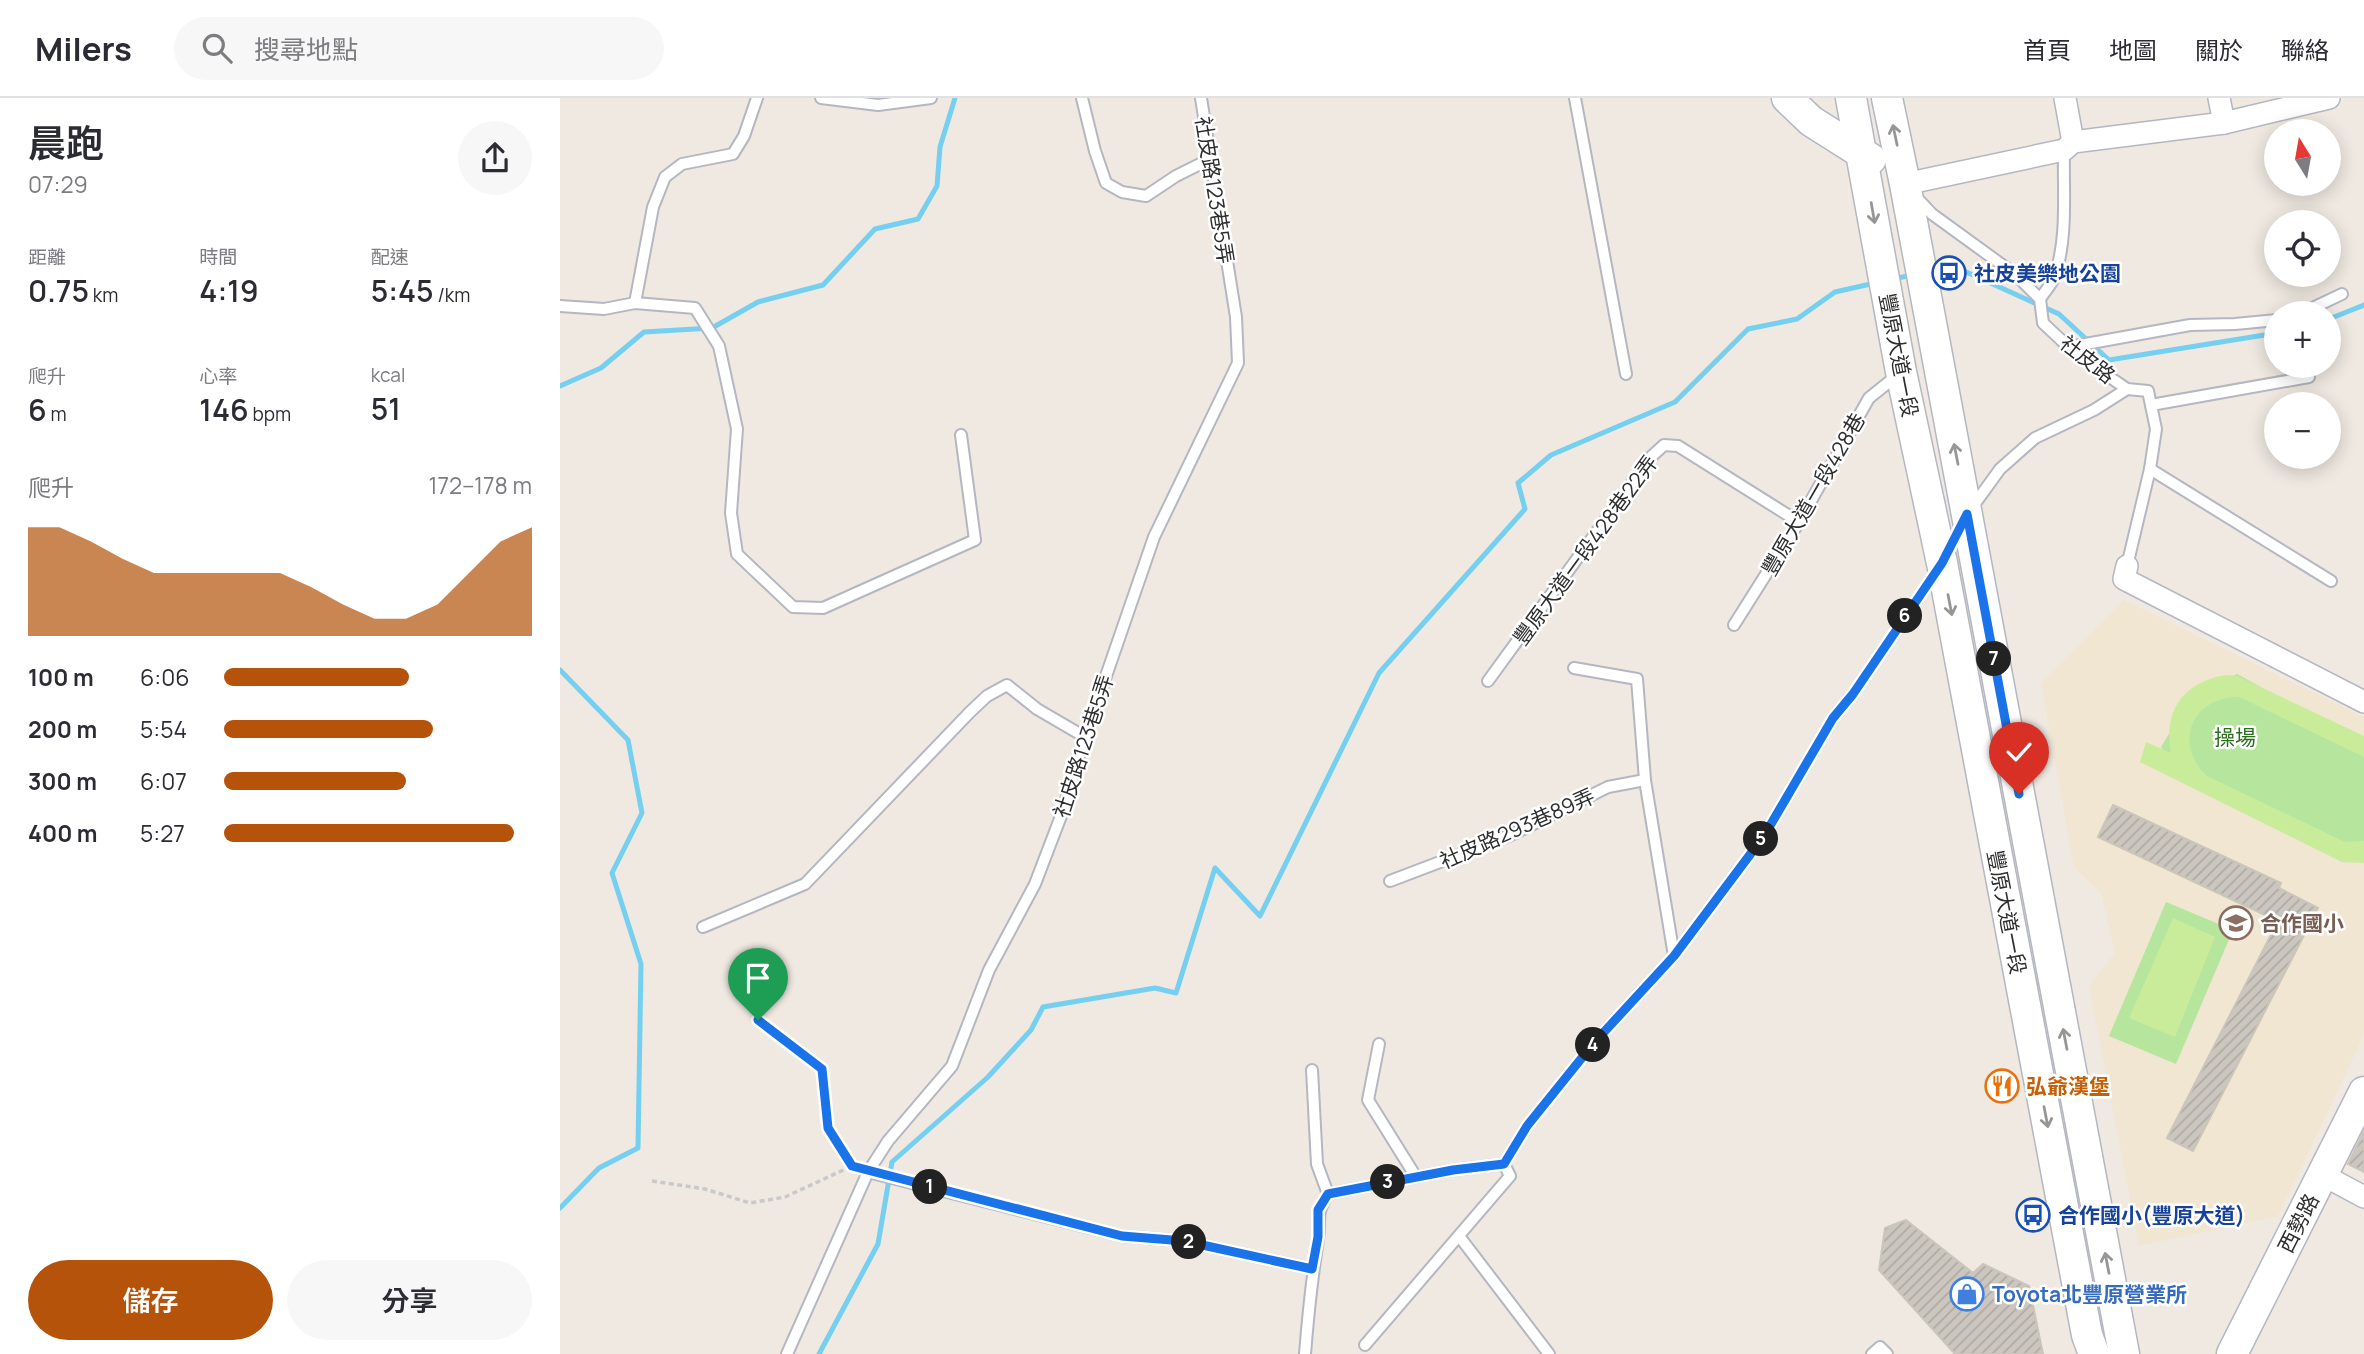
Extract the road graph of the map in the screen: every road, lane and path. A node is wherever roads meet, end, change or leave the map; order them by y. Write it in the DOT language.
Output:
graph roads {
  1 [pos="757,98"];
  2 [pos="821,98"];
  3 [pos="931,98"];
  4 [pos="1082,98"];
  5 [pos="1200,98"];
  6 [pos="1575,98"];
  7 [pos="1787,98"];
  8 [pos="1851,98"];
  9 [pos="1887,98"];
  10 [pos="2065,98"];
  11 [pos="2219,98"];
  12 [pos="2329,98"];
  13 [pos="2224,123"];
  14 [pos="2068,146"];
  15 [pos="1862,153"];
  16 [pos="1210,159"];
  17 [pos="1905,184"];
  18 [pos="2342,294"];
  19 [pos="2040,299"];
  20 [pos="2327,301"];
  21 [pos="635,303"];
  22 [pos="560,306"];
  23 [pos="2264,321"];
  24 [pos="2068,347"];
  25 [pos="1901,372"];
  26 [pos="1626,374"];
  27 [pos="2303,378"];
  28 [pos="2127,389"];
  29 [pos="2151,405"];
  30 [pos="961,435"];
  31 [pos="2151,469"];
  32 [pos="1964,520"];
  33 [pos="1800,522"];
  34 [pos="1945,557"];
  35 [pos="2127,566"];
  36 [pos="2331,581"];
  37 [pos="1734,625"];
  38 [pos="1574,668"];
  39 [pos="1488,681"];
  40 [pos="2364,702"];
  41 [pos="1085,737"];
  42 [pos="1645,780"];
  43 [pos="1390,881"];
  44 [pos="703,927"];
  45 [pos="1674,956"];
  46 [pos="758,1020"];
  47 [pos="1380,1044"];
  48 [pos="1312,1070"];
  49 [pos="2364,1092"];
  50 [pos="1504,1164"];
  51 [pos="852,1166"];
  52 [pos="868,1172"];
  53 [pos="2323,1175"];
  54 [pos="1416,1177"];
  55 [pos="652,1181"];
  56 [pos="1328,1194"];
  57 [pos="2364,1197"];
  58 [pos="1459,1236"];
  59 [pos="1312,1269"];
  60 [pos="1365,1345"];
  61 [pos="2089,1348"];
  62 [pos="2227,1351"];
  63 [pos="787,1354"];
  64 [pos="1305,1354"];
  65 [pos="1549,1354"];
  66 [pos="1872,1354"];
  67 [pos="1887,1354"];
  68 [pos="2125,1354"];
  1 -- 21 [label="lane"];
  2 -- 3 [label="lane"];
  4 -- 16 [label="lane"];
  5 -- 16 [label="lane, 社皮路123巷5弄"];
  6 -- 26 [label="lane"];
  7 -- 15 [label="street, 社皮路"];
  8 -- 15 [label="street, 豐原大道一段"];
  17 -- 9 [label="street, 豐原大道一段, one-way"];
  10 -- 14 [label="street"];
  11 -- 13 [label="street"];
  12 -- 13 [label="street"];
  13 -- 14 [label="street"];
  14 -- 17 [label="street"];
  14 -- 19 [label="lane"];
  15 -- 17 [label="street, 社皮路"];
  15 -- 25 [label="street, 豐原大道一段, one-way"];
  16 -- 41 [label="lane, 社皮路123巷5弄"];
  17 -- 19 [label="lane, 社皮路"];
  32 -- 17 [label="street, 豐原大道一段, one-way"];
  18 -- 20 [label="lane"];
  19 -- 24 [label="lane, 社皮路"];
  21 -- 22 [label="lane"];
  21 -- 30 [label="lane"];
  23 -- 24 [label="lane"];
  24 -- 28 [label="lane, 社皮路"];
  25 -- 33 [label="lane, 豐原大道一段428巷"];
  25 -- 34 [label="street, 豐原大道一段"];
  27 -- 29 [label="lane"];
  28 -- 29 [label="lane, 社皮路"];
  28 -- 32 [label="lane"];
  29 -- 31 [label="lane"];
  31 -- 35 [label="lane"];
  31 -- 36 [label="lane"];
  68 -- 32 [label="street, 豐原大道一段, one-way"];
  33 -- 37 [label="lane, 豐原大道一段428巷"];
  33 -- 39 [label="lane, 豐原大道一段428巷22弄"];
  34 -- 45 [label="lane"];
  34 -- 61 [label="street, 豐原大道一段, one-way"];
  35 -- 40 [label="street"];
  38 -- 42 [label="lane"];
  41 -- 44 [label="lane"];
  41 -- 52 [label="lane, 社皮路123巷5弄"];
  42 -- 43 [label="lane, 社皮路293巷89弄"];
  42 -- 45 [label="lane"];
  45 -- 50 [label="lane"];
  46 -- 51 [label="path"];
  47 -- 54 [label="lane"];
  48 -- 56 [label="lane"];
  49 -- 53 [label="street, 西勢路"];
  50 -- 54 [label="lane"];
  50 -- 58 [label="lane"];
  51 -- 52 [label="path"];
  51 -- 55 [label="path"];
  52 -- 59 [label="lane"];
  52 -- 63 [label="lane, 社皮路123巷5弄"];
  53 -- 57 [label="street"];
  53 -- 62 [label="street, 西勢路"];
  54 -- 56 [label="lane"];
  56 -- 59 [label="lane"];
  58 -- 60 [label="lane"];
  58 -- 65 [label="lane"];
  59 -- 64 [label="lane"];
  66 -- 67 [label="lane"];
}
